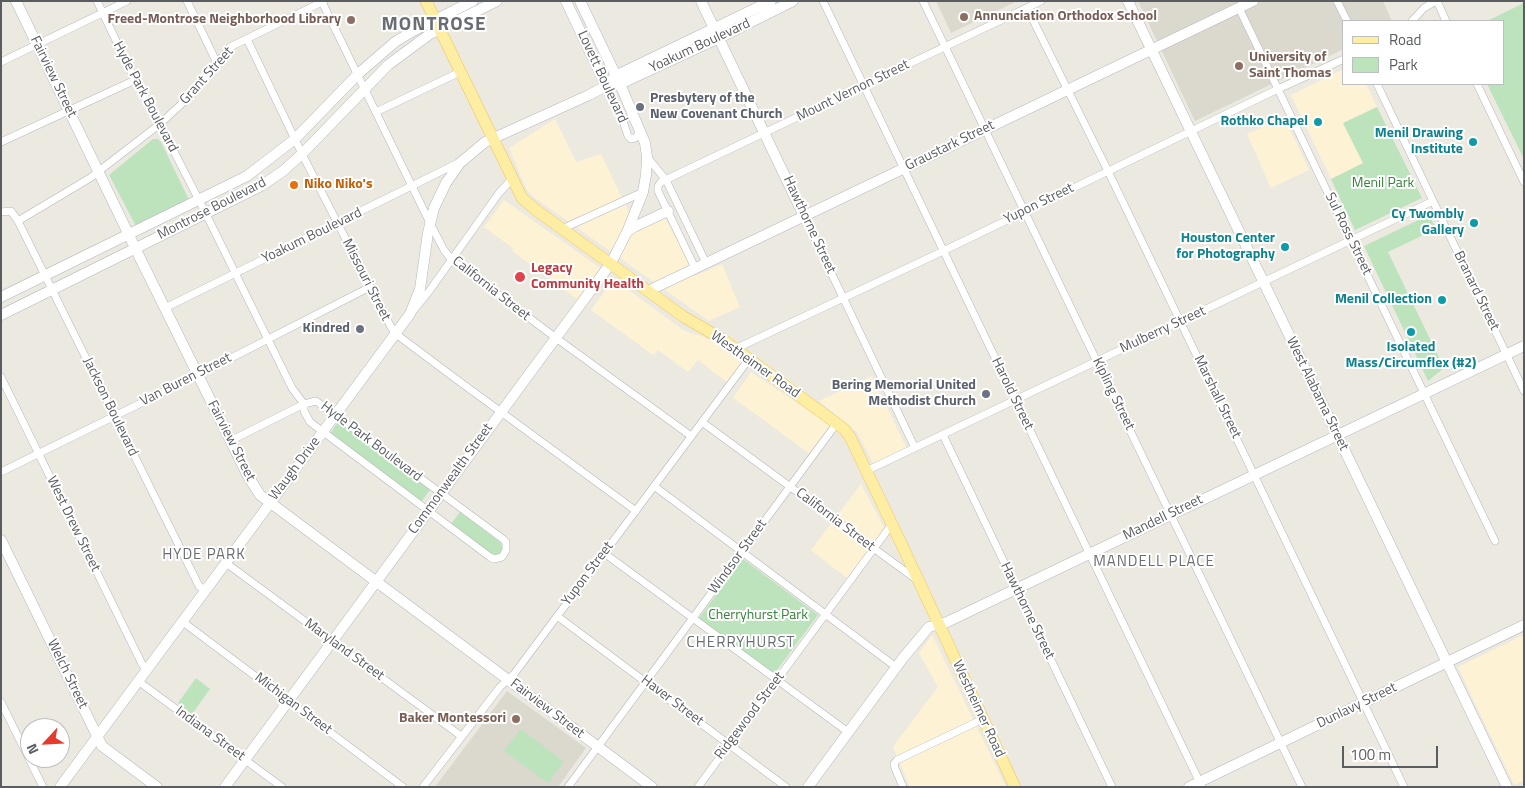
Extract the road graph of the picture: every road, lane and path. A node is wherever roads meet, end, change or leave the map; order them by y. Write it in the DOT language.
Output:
graph roads {
  1 [pos="16,1"];
  2 [pos="97,1"];
  3 [pos="127,1"];
  4 [pos="187,1"];
  5 [pos="426,1"];
  6 [pos="473,1"];
  7 [pos="496,1"];
  8 [pos="566,1"];
  9 [pos="580,1"];
  10 [pos="701,1"];
  11 [pos="771,1"];
  12 [pos="793,1"];
  13 [pos="823,1"];
  14 [pos="923,1"];
  15 [pos="1040,1"];
  16 [pos="1128,1"];
  17 [pos="1252,1"];
  18 [pos="1337,1"];
  19 [pos="1436,1"];
  20 [pos="323,2"];
  21 [pos="1027,8"];
  22 [pos="1239,8"];
  23 [pos="103,13"];
  24 [pos="1346,20"];
  25 [pos="1413,20"];
  26 [pos="1446,20"];
  27 [pos="437,25"];
  28 [pos="717,33"];
  29 [pos="247,39"];
  30 [pos="38,46"];
  31 [pos="945,47"];
  32 [pos="1152,50"];
  33 [pos="1342,61"];
  34 [pos="1,62"];
  35 [pos="217,63"];
  36 [pos="460,72"];
  37 [pos="358,74"];
  38 [pos="135,80"];
  39 [pos="618,80"];
  40 [pos="1377,85"];
  41 [pos="1476,85"];
  42 [pos="606,86"];
  43 [pos="864,86"];
  44 [pos="365,89"];
  45 [pos="1278,89"];
  46 [pos="1068,90"];
  47 [pos="69,111"];
  48 [pos="376,112"];
  49 [pos="160,124"];
  50 [pos="985,129"];
  51 [pos="640,130"];
  52 [pos="1191,132"];
  53 [pos="765,133"];
  54 [pos="295,139"];
  55 [pos="492,139"];
  56 [pos="2,140"];
  57 [pos="302,154"];
  58 [pos="647,157"];
  59 [pos="460,163"];
  60 [pos="904,168"];
  61 [pos="1108,171"];
  62 [pos="98,172"];
  63 [pos="512,179"];
  64 [pos="666,180"];
  65 [pos="1524,182"];
  66 [pos="413,186"];
  67 [pos="643,192"];
  68 [pos="198,200"];
  69 [pos="1433,201"];
  70 [pos="668,211"];
  71 [pos="1024,211"];
  72 [pos="1,212"];
  73 [pos="206,214"];
  74 [pos="804,216"];
  75 [pos="18,220"];
  76 [pos="338,223"];
  77 [pos="430,223"];
  78 [pos="562,229"];
  79 [pos="627,232"];
  80 [pos="128,234"];
  81 [pos="1351,240"];
  82 [pos="135,249"];
  83 [pos="943,251"];
  84 [pos="451,259"];
  85 [pos="611,263"];
  86 [pos="706,263"];
  87 [pos="695,268"];
  88 [pos="235,274"];
  89 [pos="45,275"];
  90 [pos="1264,282"];
  91 [pos="370,287"];
  92 [pos="53,290"];
  93 [pos="648,291"];
  94 [pos="1,297"];
  95 [pos="844,298"];
  96 [pos="165,308"];
  97 [pos="410,314"];
  98 [pos="1,315"];
  99 [pos="1180,322"];
  100 [pos="396,334"];
  101 [pos="556,338"];
  102 [pos="267,339"];
  103 [pos="1524,346"];
  104 [pos="735,349"];
  105 [pos="1506,355"];
  106 [pos="749,359"];
  107 [pos="1097,361"];
  108 [pos="198,375"];
  109 [pos="1,377"];
  110 [pos="1524,391"];
  111 [pos="1425,394"];
  112 [pos="1015,400"];
  113 [pos="304,404"];
  114 [pos="501,412"];
  115 [pos="114,416"];
  116 [pos="336,416"];
  117 [pos="702,422"];
  118 [pos="837,423"];
  119 [pos="322,433"];
  120 [pos="943,435"];
  121 [pos="691,436"];
  122 [pos="1338,436"];
  123 [pos="230,441"];
  124 [pos="915,448"];
  125 [pos="39,454"];
  126 [pos="866,471"];
  127 [pos="1,472"];
  128 [pos="1254,474"];
  129 [pos="654,486"];
  130 [pos="790,486"];
  131 [pos="440,494"];
  132 [pos="270,504"];
  133 [pos="427,510"];
  134 [pos="636,510"];
  135 [pos="1171,514"];
  136 [pos="892,524"];
  137 [pos="1,540"];
  138 [pos="1495,542"];
  139 [pos="874,549"];
  140 [pos="742,552"];
  141 [pos="604,553"];
  142 [pos="1089,554"];
  143 [pos="226,563"];
  144 [pos="376,581"];
  145 [pos="919,582"];
  146 [pos="1016,588"];
  147 [pos="205,590"];
  148 [pos="826,614"];
  149 [pos="557,616"];
  150 [pos="692,618"];
  151 [pos="183,622"];
  152 [pos="939,624"];
  153 [pos="1524,625"];
  154 [pos="332,641"];
  155 [pos="1447,662"];
  156 [pos="896,667"];
  157 [pos="147,670"];
  158 [pos="508,680"];
  159 [pos="777,680"];
  160 [pos="138,681"];
  161 [pos="645,682"];
  162 [pos="288,700"];
  163 [pos="1,702"];
  164 [pos="1364,702"];
  165 [pos="983,719"];
  166 [pos="848,732"];
  167 [pos="97,736"];
  168 [pos="461,736"];
  169 [pos="1281,742"];
  170 [pos="729,744"];
  171 [pos="597,747"];
  172 [pos="245,760"];
  173 [pos="1201,784"];
  174 [pos="43,787"];
  175 [pos="60,787"];
  176 [pos="157,787"];
  177 [pos="224,787"];
  178 [pos="282,787"];
  179 [pos="403,787"];
  180 [pos="423,787"];
  181 [pos="568,787"];
  182 [pos="652,787"];
  183 [pos="698,787"];
  184 [pos="786,787"];
  185 [pos="808,787"];
  186 [pos="904,787"];
  187 [pos="1015,787"];
  188 [pos="1112,787"];
  189 [pos="1189,787"];
  190 [pos="1302,787"];
  191 [pos="1404,787"];
  192 [pos="1507,787"];
  1 -- 30 [label="street, Fairview Street"];
  2 -- 23 [label="street, Hyde Park Boulevard"];
  3 -- 23 [label="street"];
  4 -- 35 [label="street"];
  5 -- 27 [label="main road, Westheimer Road"];
  6 -- 27 [label="street, Montrose Boulevard"];
  7 -- 27 [label="street, Montrose Boulevard"];
  8 -- 42 [label="street, Lovett Boulevard"];
  9 -- 39 [label="street, Lovett Boulevard"];
  10 -- 28 [label="street, Hawthorne Street"];
  11 -- 28 [label="street, Yoakum Boulevard"];
  12 -- 28 [label="street, Yoakum Boulevard"];
  13 -- 43 [label="street, Harold Street"];
  14 -- 31 [label="street, Kipling Street"];
  15 -- 21 [label="street, Mount Vernon Street"];
  16 -- 32 [label="street, West Alabama Street"];
  17 -- 22 [label="street, Graustark Street"];
  18 -- 24 [label="street"];
  19 -- 25 [label="street"];
  19 -- 26 [label="street"];
  20 -- 29 [label="street, Grant Street"];
  20 -- 37 [label="street, California Street"];
  21 -- 31 [label="street, Mount Vernon Street"];
  21 -- 46 [label="street, Marshall Street"];
  22 -- 32 [label="street, Graustark Street"];
  22 -- 45 [label="street, Sul Ross Street"];
  23 -- 30 [label="street"];
  23 -- 38 [label="street, Hyde Park Boulevard"];
  27 -- 36 [label="main road, Westheimer Road"];
  27 -- 37 [label="street, Montrose Boulevard"];
  27 -- 44 [label="street, Montrose Boulevard"];
  28 -- 39 [label="street, Yoakum Boulevard"];
  28 -- 53 [label="street, Hawthorne Street"];
  29 -- 35 [label="street, Grant Street"];
  29 -- 54 [label="street, Missouri Street"];
  30 -- 34 [label="street"];
  30 -- 47 [label="street, Fairview Street"];
  31 -- 43 [label="street, Mount Vernon Street"];
  31 -- 50 [label="street, Kipling Street"];
  32 -- 46 [label="street, Graustark Street"];
  32 -- 52 [label="street, West Alabama Street"];
  33 -- 45 [label="street, Yupon Street"];
  35 -- 49 [label="street, Grant Street"];
  36 -- 48 [label="street"];
  36 -- 55 [label="main road, Westheimer Road"];
  37 -- 44 [label="street, California Street"];
  37 -- 54 [label="street, Montrose Boulevard"];
  38 -- 47 [label="street"];
  38 -- 49 [label="street, Hyde Park Boulevard"];
  39 -- 42 [label="street, Yoakum Boulevard"];
  39 -- 51 [label="street, Lovett Boulevard"];
  40 -- 69 [label="street, Branard Street"];
  41 -- 65 [label="street"];
  42 -- 51 [label="street, Lovett Boulevard"];
  42 -- 55 [label="street, Yoakum Boulevard"];
  43 -- 53 [label="street, Mount Vernon Street"];
  43 -- 60 [label="street, Harold Street"];
  44 -- 48 [label="street, California Street"];
  44 -- 57 [label="street, Montrose Boulevard"];
  45 -- 52 [label="street, Yupon Street"];
  45 -- 81 [label="street, Sul Ross Street"];
  46 -- 50 [label="street, Graustark Street"];
  46 -- 61 [label="street, Marshall Street"];
  47 -- 56 [label="street"];
  47 -- 62 [label="street, Fairview Street"];
  48 -- 66 [label="street, California Street"];
  49 -- 62 [label="street, Grant Street"];
  49 -- 68 [label="street, Hyde Park Boulevard"];
  50 -- 60 [label="street, Graustark Street"];
  50 -- 71 [label="street, Kipling Street"];
  51 -- 58 [label="street, Lovett Boulevard"];
  52 -- 61 [label="street, Yupon Street"];
  52 -- 90 [label="street, West Alabama Street"];
  53 -- 64 [label="street, Mount Vernon Street"];
  53 -- 74 [label="street, Hawthorne Street"];
  54 -- 57 [label="street, Missouri Street"];
  54 -- 68 [label="street, Montrose Boulevard"];
  55 -- 59 [label="street, Waugh Drive"];
  55 -- 63 [label="main road, Westheimer Road"];
  57 -- 73 [label="street, Montrose Boulevard"];
  57 -- 76 [label="street, Missouri Street"];
  58 -- 64 [label="street, Lovett Boulevard"];
  58 -- 67 [label="street, Commonwealth Street"];
  59 -- 66 [label="street, Yoakum Boulevard"];
  59 -- 77 [label="street, Waugh Drive"];
  60 -- 74 [label="street, Graustark Street"];
  60 -- 83 [label="street, Harold Street"];
  61 -- 71 [label="street, Yupon Street"];
  61 -- 99 [label="street, Marshall Street"];
  62 -- 75 [label="street, Grant Street"];
  62 -- 80 [label="street, Fairview Street"];
  63 -- 78 [label="main road, Westheimer Road"];
  63 -- 84 [label="street"];
  64 -- 70 [label="street"];
  64 -- 86 [label="street, Lovett Boulevard"];
  66 -- 76 [label="street, Yoakum Boulevard"];
  66 -- 77 [label="street, California Street"];
  67 -- 78 [label="street"];
  67 -- 79 [label="street, Commonwealth Street"];
  68 -- 73 [label="street, Hyde Park Boulevard"];
  68 -- 80 [label="street, Montrose Boulevard"];
  69 -- 81 [label="street, Mulberry Street"];
  69 -- 105 [label="street, Branard Street"];
  70 -- 79 [label="street"];
  70 -- 87 [label="street"];
  71 -- 83 [label="street, Yupon Street"];
  71 -- 107 [label="street, Kipling Street"];
  72 -- 75 [label="street"];
  73 -- 82 [label="street, Montrose Boulevard"];
  73 -- 88 [label="street, Hyde Park Boulevard"];
  74 -- 86 [label="street, Graustark Street"];
  74 -- 95 [label="street, Hawthorne Street"];
  75 -- 89 [label="street, Jackson Boulevard"];
  76 -- 88 [label="street, Yoakum Boulevard"];
  76 -- 91 [label="street, Missouri Street"];
  77 -- 84 [label="street, California Street"];
  77 -- 97 [label="street, Waugh Drive"];
  78 -- 85 [label="main road, Westheimer Road"];
  79 -- 85 [label="street, Commonwealth Street"];
  80 -- 82 [label="street, Fairview Street"];
  80 -- 89 [label="street, Montrose Boulevard"];
  81 -- 90 [label="street, Mulberry Street"];
  81 -- 111 [label="street, Sul Ross Street"];
  82 -- 92 [label="street, Montrose Boulevard"];
  82 -- 96 [label="street, Fairview Street"];
  83 -- 95 [label="street, Yupon Street"];
  83 -- 112 [label="street, Harold Street"];
  84 -- 97 [label="street"];
  84 -- 101 [label="street, California Street"];
  85 -- 93 [label="main road, Westheimer Road"];
  85 -- 101 [label="street, Commonwealth Street"];
  86 -- 87 [label="street, Graustark Street"];
  87 -- 93 [label="street, Graustark Street"];
  88 -- 96 [label="street, Yoakum Boulevard"];
  88 -- 102 [label="street, Hyde Park Boulevard"];
  89 -- 92 [label="street, Jackson Boulevard"];
  89 -- 94 [label="street, Montrose Boulevard"];
  90 -- 99 [label="street, Mulberry Street"];
  90 -- 122 [label="street, West Alabama Street"];
  91 -- 100 [label="street, Missouri Street"];
  91 -- 102 [label="street, Van Buren Street"];
  92 -- 98 [label="street, Montrose Boulevard"];
  92 -- 115 [label="street, Jackson Boulevard"];
  93 -- 104 [label="main road, Westheimer Road"];
  95 -- 104 [label="street, Yupon Street"];
  95 -- 124 [label="street, Hawthorne Street"];
  96 -- 108 [label="street, Fairview Street"];
  97 -- 100 [label="street, Waugh Drive"];
  99 -- 107 [label="street, Mulberry Street"];
  99 -- 128 [label="street, Marshall Street"];
  100 -- 114 [label="street, Missouri Street"];
  100 -- 116 [label="street, Waugh Drive"];
  101 -- 114 [label="street, Commonwealth Street"];
  101 -- 121 [label="street, California Street"];
  102 -- 108 [label="street, Van Buren Street"];
  102 -- 113 [label="street, Hyde Park Boulevard"];
  103 -- 105 [label="street, Mandell Street"];
  104 -- 106 [label="main road, Westheimer Road"];
  105 -- 110 [label="street, Branard Street"];
  105 -- 111 [label="street, Mandell Street"];
  106 -- 117 [label="street, Yupon Street"];
  106 -- 118 [label="main road, Westheimer Road"];
  107 -- 112 [label="street, Mulberry Street"];
  107 -- 135 [label="street, Kipling Street"];
  108 -- 115 [label="street, Van Buren Street"];
  108 -- 123 [label="street, Fairview Street"];
  109 -- 125 [label="street, West Drew Street"];
  111 -- 122 [label="street, Mandell Street"];
  111 -- 138 [label="street, Sul Ross Street"];
  112 -- 120 [label="street, Mulberry Street"];
  112 -- 142 [label="street, Harold Street"];
  113 -- 116 [label="street, Hyde Park Boulevard"];
  113 -- 119 [label="street, Hyde Park Boulevard"];
  113 -- 123 [label="street"];
  114 -- 131 [label="street, Commonwealth Street"];
  114 -- 134 [label="street, Missouri Street"];
  115 -- 125 [label="street, Van Buren Street"];
  115 -- 147 [label="street, Jackson Boulevard"];
  116 -- 119 [label="street, Waugh Drive"];
  116 -- 131 [label="street, Hyde Park Boulevard"];
  117 -- 121 [label="street, Yupon Street"];
  117 -- 130 [label="street, California Street"];
  118 -- 126 [label="main road, Westheimer Road"];
  118 -- 130 [label="street, Windsor Street"];
  119 -- 132 [label="street, Waugh Drive"];
  119 -- 133 [label="street, Hyde Park Boulevard"];
  120 -- 124 [label="street, Mulberry Street"];
  120 -- 146 [label="street, Hawthorne Street"];
  121 -- 129 [label="street, Yupon Street"];
  122 -- 128 [label="street, Mandell Street"];
  122 -- 155 [label="street, West Alabama Street"];
  123 -- 132 [label="street, Fairview Street"];
  124 -- 126 [label="street, Mulberry Street"];
  125 -- 127 [label="street, Van Buren Street"];
  125 -- 157 [label="street, West Drew Street"];
  126 -- 136 [label="main road, Westheimer Road"];
  128 -- 135 [label="street, Mandell Street"];
  128 -- 164 [label="street, Marshall Street"];
  129 -- 134 [label="street, Yupon Street"];
  129 -- 140 [label="street"];
  130 -- 139 [label="street, California Street"];
  130 -- 140 [label="street, Windsor Street"];
  131 -- 133 [label="street, Commonwealth Street"];
  131 -- 133 [label="street, Hyde Park Boulevard"];
  132 -- 143 [label="street, Waugh Drive"];
  132 -- 144 [label="street, Fairview Street"];
  133 -- 144 [label="street, Commonwealth Street"];
  134 -- 141 [label="street, Yupon Street"];
  135 -- 142 [label="street, Mandell Street"];
  135 -- 169 [label="street, Kipling Street"];
  136 -- 139 [label="street, Ridgewood Street"];
  136 -- 145 [label="main road, Westheimer Road"];
  137 -- 167 [label="street, Welch Street"];
  139 -- 145 [label="street, California Street"];
  139 -- 148 [label="street, Ridgewood Street"];
  140 -- 148 [label="street"];
  140 -- 150 [label="street, Windsor Street"];
  141 -- 149 [label="street, Yupon Street"];
  141 -- 150 [label="street"];
  142 -- 146 [label="street, Mandell Street"];
  142 -- 173 [label="street, Harold Street"];
  143 -- 147 [label="street, Waugh Drive"];
  143 -- 154 [label="street, Maryland Street"];
  144 -- 154 [label="street, Commonwealth Street"];
  144 -- 158 [label="street, Fairview Street"];
  145 -- 152 [label="main road, Westheimer Road"];
  146 -- 152 [label="street, Mandell Street"];
  146 -- 188 [label="street, Hawthorne Street"];
  147 -- 151 [label="street, Waugh Drive"];
  148 -- 156 [label="street"];
  148 -- 159 [label="street, Ridgewood Street"];
  149 -- 158 [label="street, Yupon Street"];
  149 -- 161 [label="street, Haver Street"];
  150 -- 159 [label="street"];
  150 -- 161 [label="street, Windsor Street"];
  151 -- 157 [label="street, Waugh Drive"];
  151 -- 162 [label="street, Michigan Street"];
  152 -- 156 [label="street, Mandell Street"];
  152 -- 165 [label="main road, Westheimer Road"];
  153 -- 155 [label="street, Dunlavy Street"];
  154 -- 162 [label="street, Commonwealth Street"];
  154 -- 168 [label="street, Maryland Street"];
  155 -- 164 [label="street, Dunlavy Street"];
  155 -- 192 [label="street, West Alabama Street"];
  156 -- 166 [label="street, Mandell Street"];
  157 -- 160 [label="street, Waugh Drive"];
  158 -- 168 [label="street, Yupon Street"];
  158 -- 171 [label="street, Fairview Street"];
  159 -- 166 [label="street"];
  159 -- 170 [label="street, Ridgewood Street"];
  160 -- 167 [label="street, Waugh Drive"];
  160 -- 172 [label="street, Indiana Street"];
  161 -- 170 [label="street, Haver Street"];
  161 -- 171 [label="street, Windsor Street"];
  162 -- 172 [label="street, Commonwealth Street"];
  162 -- 179 [label="street, Michigan Street"];
  163 -- 174 [label="street"];
  164 -- 169 [label="street, Dunlavy Street"];
  164 -- 191 [label="street, Marshall Street"];
  165 -- 186 [label="street"];
  165 -- 187 [label="main road, Westheimer Road"];
  166 -- 185 [label="street, Mandell Street"];
  167 -- 175 [label="street, Waugh Drive"];
  167 -- 176 [label="street, Welch Street"];
  168 -- 180 [label="street, Yupon Street"];
  169 -- 173 [label="street, Dunlavy Street"];
  169 -- 190 [label="street, Kipling Street"];
  170 -- 183 [label="street, Ridgewood Street"];
  170 -- 184 [label="street, Haver Street"];
  171 -- 181 [label="street, Windsor Street"];
  171 -- 182 [label="street, Fairview Street"];
  172 -- 177 [label="street, Commonwealth Street"];
  172 -- 178 [label="street, Indiana Street"];
  173 -- 189 [label="street, Dunlavy Street"];
}
